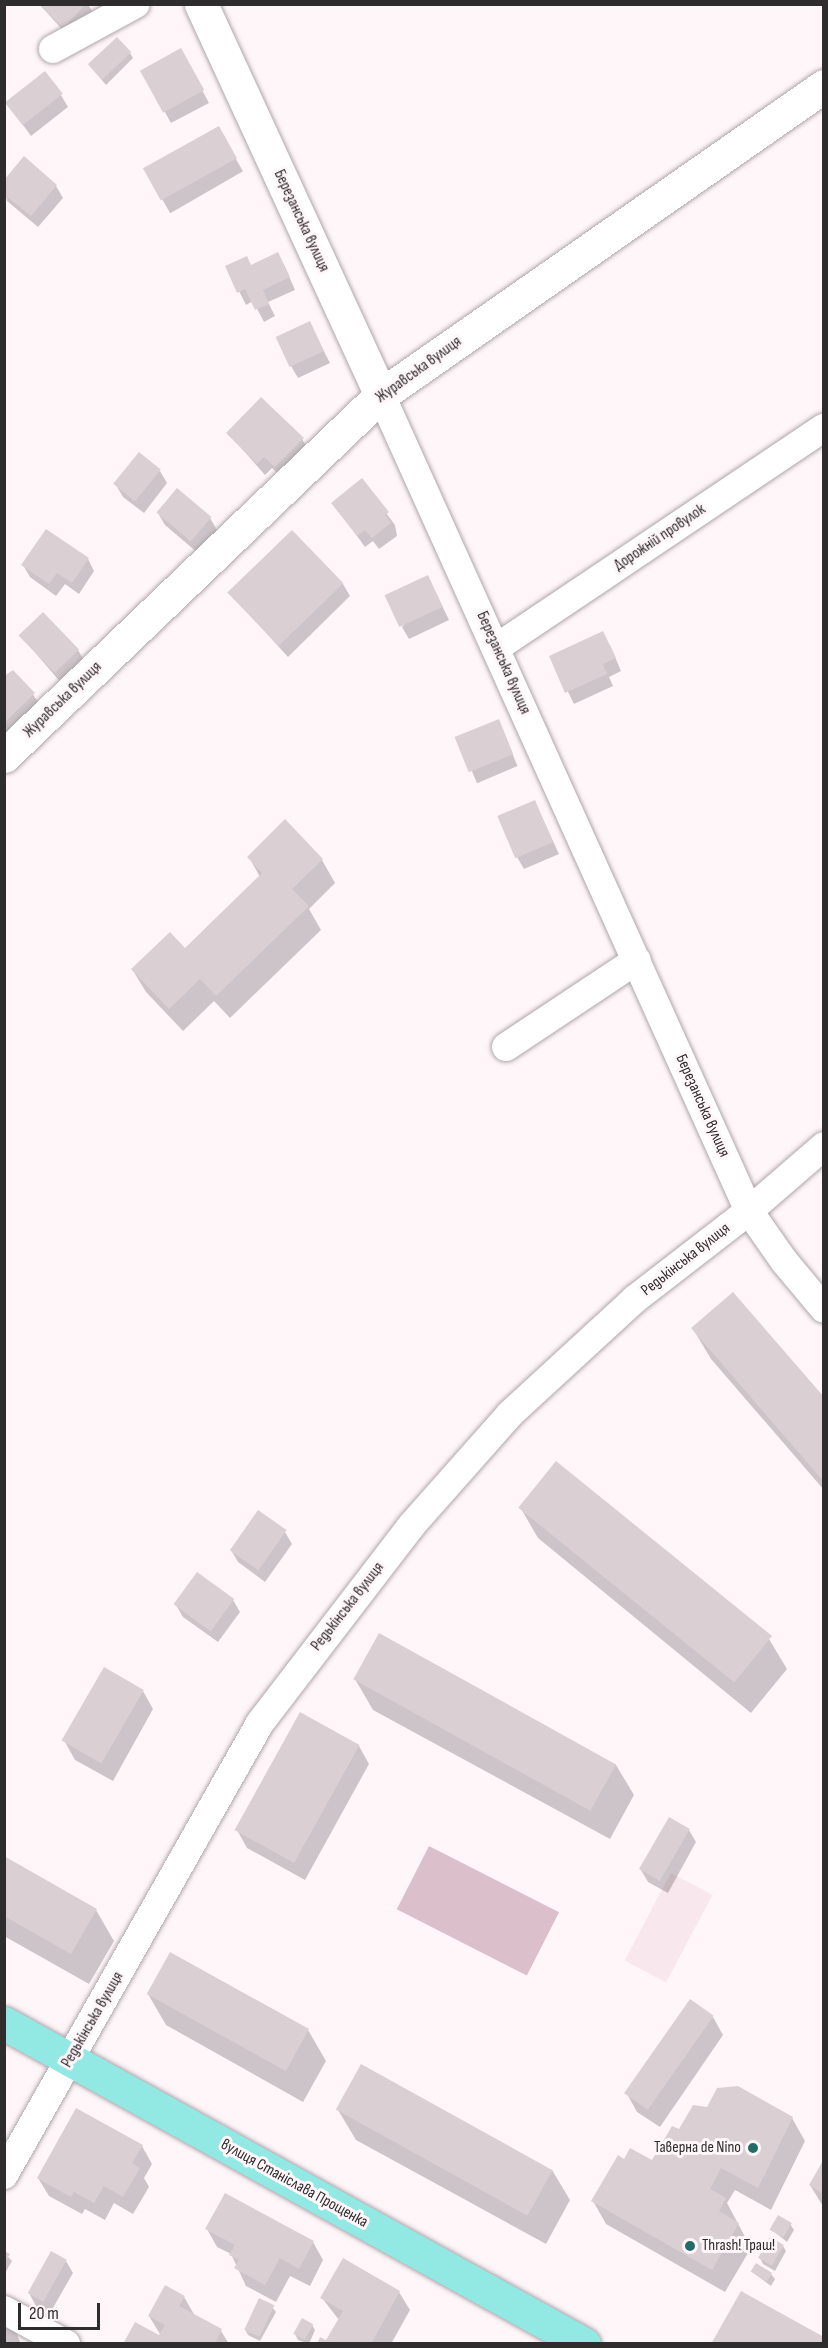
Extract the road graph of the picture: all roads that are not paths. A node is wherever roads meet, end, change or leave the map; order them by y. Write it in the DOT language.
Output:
graph roads {
  1 [pos="136,4"];
  2 [pos="201,4"];
  3 [pos="53,49"];
  4 [pos="824,86"];
  5 [pos="381,395"];
  6 [pos="824,428"];
  7 [pos="496,648"];
  8 [pos="4,756"];
  9 [pos="637,960"];
  10 [pos="506,1047"];
  11 [pos="824,1146"];
  12 [pos="749,1211"];
  13 [pos="824,1309"];
  14 [pos="4,2023"];
  15 [pos="70,2060"];
  16 [pos="4,2175"];
  17 [pos="4,2310"];
  18 [pos="66,2343"];
  19 [pos="584,2343"];
  1 -- 3 [label="street"];
  2 -- 5 [label="street, Березанська вулиця"];
  4 -- 5 [label="street, Журавська вулиця"];
  5 -- 7 [label="street, Березанська вулиця"];
  5 -- 8 [label="street, Журавська вулиця"];
  6 -- 7 [label="street, Дорожній провулок"];
  7 -- 9 [label="street, Березанська вулиця"];
  9 -- 10 [label="street"];
  9 -- 12 [label="street, Березанська вулиця"];
  11 -- 12 [label="street, Редькінська вулиця"];
  12 -- 13 [label="street, Березанська вулиця"];
  12 -- 15 [label="street, Редькінська вулиця"];
  14 -- 15 [label="main road, вулиця Станіслава Прощенка"];
  15 -- 16 [label="street, Редькінська вулиця"];
  15 -- 19 [label="main road, вулиця Станіслава Прощенка"];
  17 -- 18 [label="street"];
}
